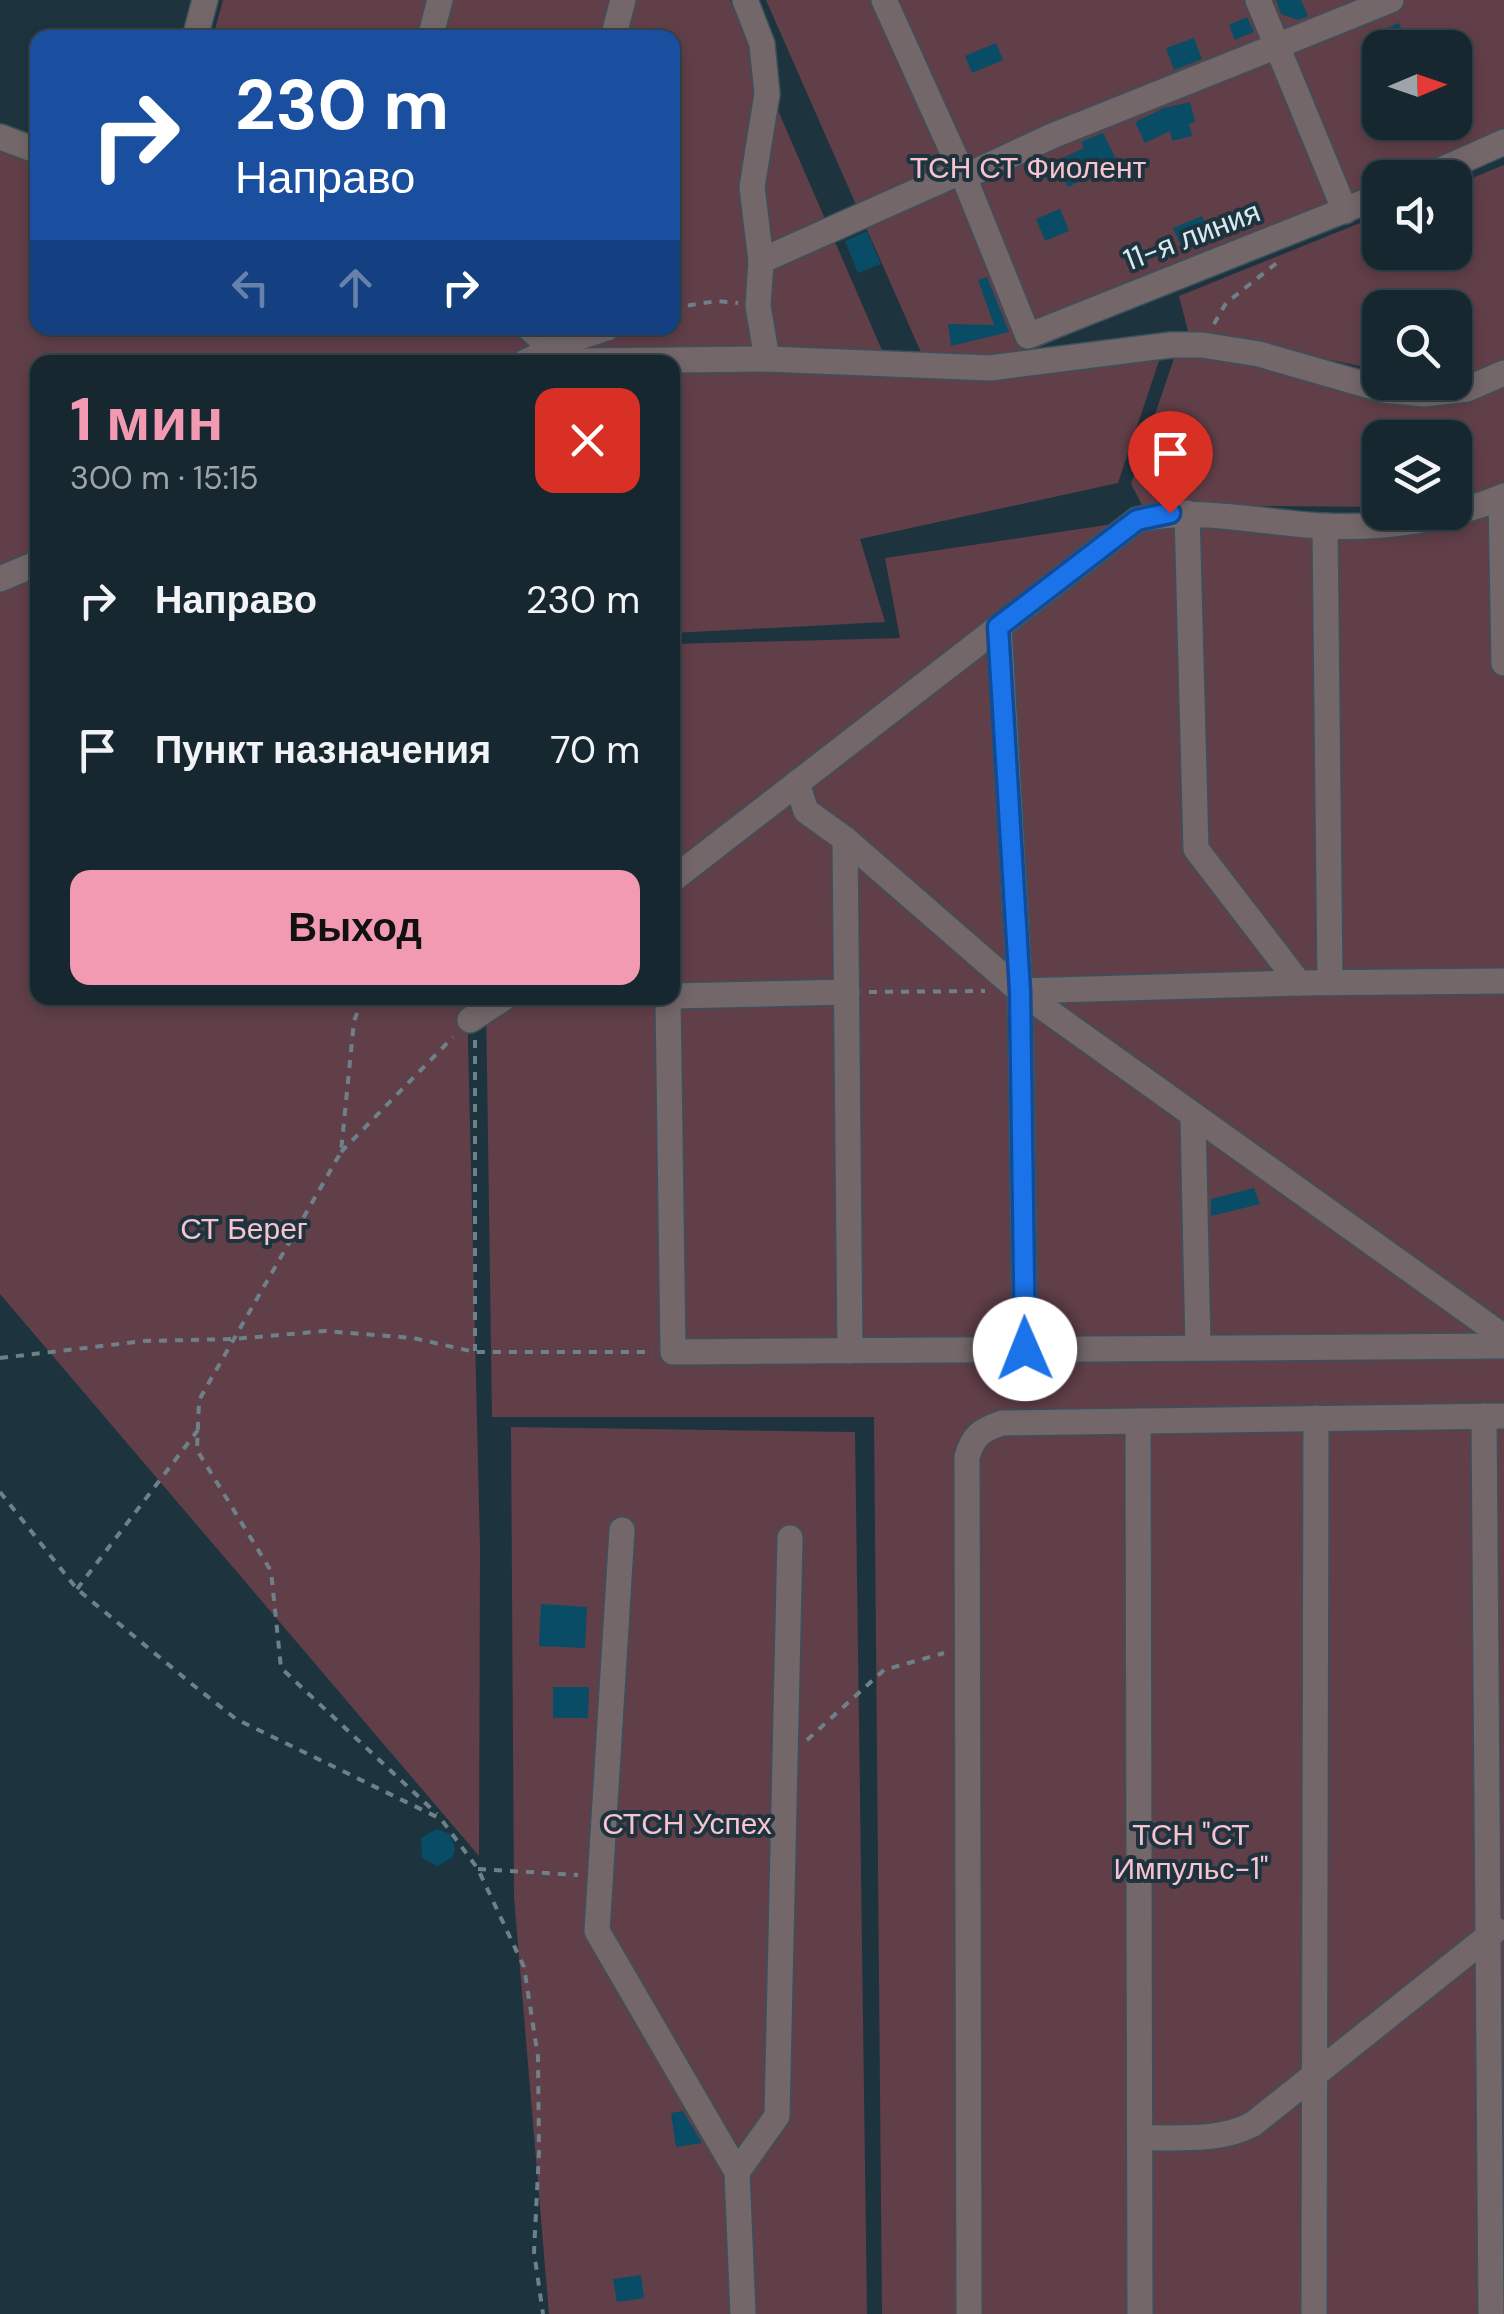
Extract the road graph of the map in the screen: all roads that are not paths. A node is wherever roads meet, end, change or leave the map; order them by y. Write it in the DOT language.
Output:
graph roads {
  1 [pos="205,0"];
  2 [pos="440,0"];
  3 [pos="624,0"];
  4 [pos="745,0"];
  5 [pos="884,0"];
  6 [pos="1258,0"];
  7 [pos="1391,0"];
  8 [pos="196,30"];
  9 [pos="432,30"];
  10 [pos="616,30"];
  11 [pos="1277,46"];
  12 [pos="0,137"];
  13 [pos="1504,142"];
  14 [pos="30,148"];
  15 [pos="1464,160"];
  16 [pos="957,176"];
  17 [pos="1362,204"];
  18 [pos="1345,211"];
  19 [pos="761,262"];
  20 [pos="540,335"];
  21 [pos="585,335"];
  22 [pos="564,355"];
  23 [pos="570,355"];
  24 [pos="680,359"];
  25 [pos="766,359"];
  26 [pos="1504,373"];
  27 [pos="1502,497"];
  28 [pos="1186,513"];
  29 [pos="1325,526"];
  30 [pos="30,567"];
  31 [pos="0,580"];
  32 [pos="998,627"];
  33 [pos="1504,663"];
  34 [pos="797,783"];
  35 [pos="845,839"];
  36 [pos="680,874"];
  37 [pos="1504,981"];
  38 [pos="1330,982"];
  39 [pos="1298,983"];
  40 [pos="1020,991"];
  41 [pos="846,992"];
  42 [pos="680,997"];
  43 [pos="493,1005"];
  44 [pos="670,1005"];
  45 [pos="470,1020"];
  46 [pos="1193,1117"];
  47 [pos="1504,1338"];
  48 [pos="1504,1346"];
  49 [pos="1198,1348"];
  50 [pos="1025,1349"];
  51 [pos="850,1352"];
  52 [pos="1494,1416"];
  53 [pos="1316,1418"];
  54 [pos="1138,1421"];
  55 [pos="622,1530"];
  56 [pos="790,1538"];
  57 [pos="1496,1930"];
  58 [pos="1314,2074"];
  59 [pos="1140,2138"];
  60 [pos="737,2172"];
  61 [pos="1495,2298"];
  62 [pos="743,2314"];
  63 [pos="969,2314"];
  64 [pos="1140,2314"];
  65 [pos="1314,2314"];
  1 -- 8 [label="street"];
  2 -- 9 [label="street"];
  3 -- 10 [label="street"];
  4 -- 19 [label="street"];
  5 -- 16 [label="street"];
  6 -- 11 [label="street"];
  7 -- 11 [label="street"];
  11 -- 16 [label="street"];
  11 -- 18 [label="street"];
  12 -- 14 [label="street"];
  13 -- 15 [label="street"];
  16 -- 18 [label="street, 11-я линия"];
  16 -- 19 [label="street"];
  17 -- 18 [label="street, 11-я линия"];
  19 -- 25 [label="street"];
  20 -- 22 [label="street"];
  21 -- 23 [label="street"];
  24 -- 25 [label="street"];
  25 -- 26 [label="street"];
  27 -- 29 [label="street"];
  27 -- 33 [label="street"];
  28 -- 29 [label="street"];
  28 -- 32 [label="street"];
  28 -- 39 [label="street"];
  29 -- 38 [label="street"];
  30 -- 31 [label="street"];
  32 -- 34 [label="street"];
  32 -- 40 [label="street"];
  34 -- 35 [label="street"];
  34 -- 36 [label="street"];
  35 -- 40 [label="street"];
  35 -- 41 [label="street"];
  37 -- 38 [label="street"];
  38 -- 39 [label="street"];
  39 -- 40 [label="street"];
  40 -- 46 [label="street"];
  40 -- 50 [label="street"];
  41 -- 42 [label="street"];
  41 -- 51 [label="street"];
  43 -- 45 [label="street"];
  44 -- 51 [label="street"];
  46 -- 47 [label="street"];
  46 -- 49 [label="street"];
  48 -- 49 [label="street"];
  49 -- 50 [label="street"];
  50 -- 51 [label="street"];
  52 -- 53 [label="street"];
  52 -- 57 [label="street"];
  53 -- 54 [label="street"];
  53 -- 58 [label="street"];
  54 -- 59 [label="street"];
  54 -- 63 [label="street"];
  55 -- 60 [label="street"];
  56 -- 60 [label="street"];
  57 -- 58 [label="street"];
  57 -- 61 [label="street"];
  58 -- 59 [label="street"];
  58 -- 65 [label="street"];
  59 -- 64 [label="street"];
  60 -- 62 [label="street"];
}
